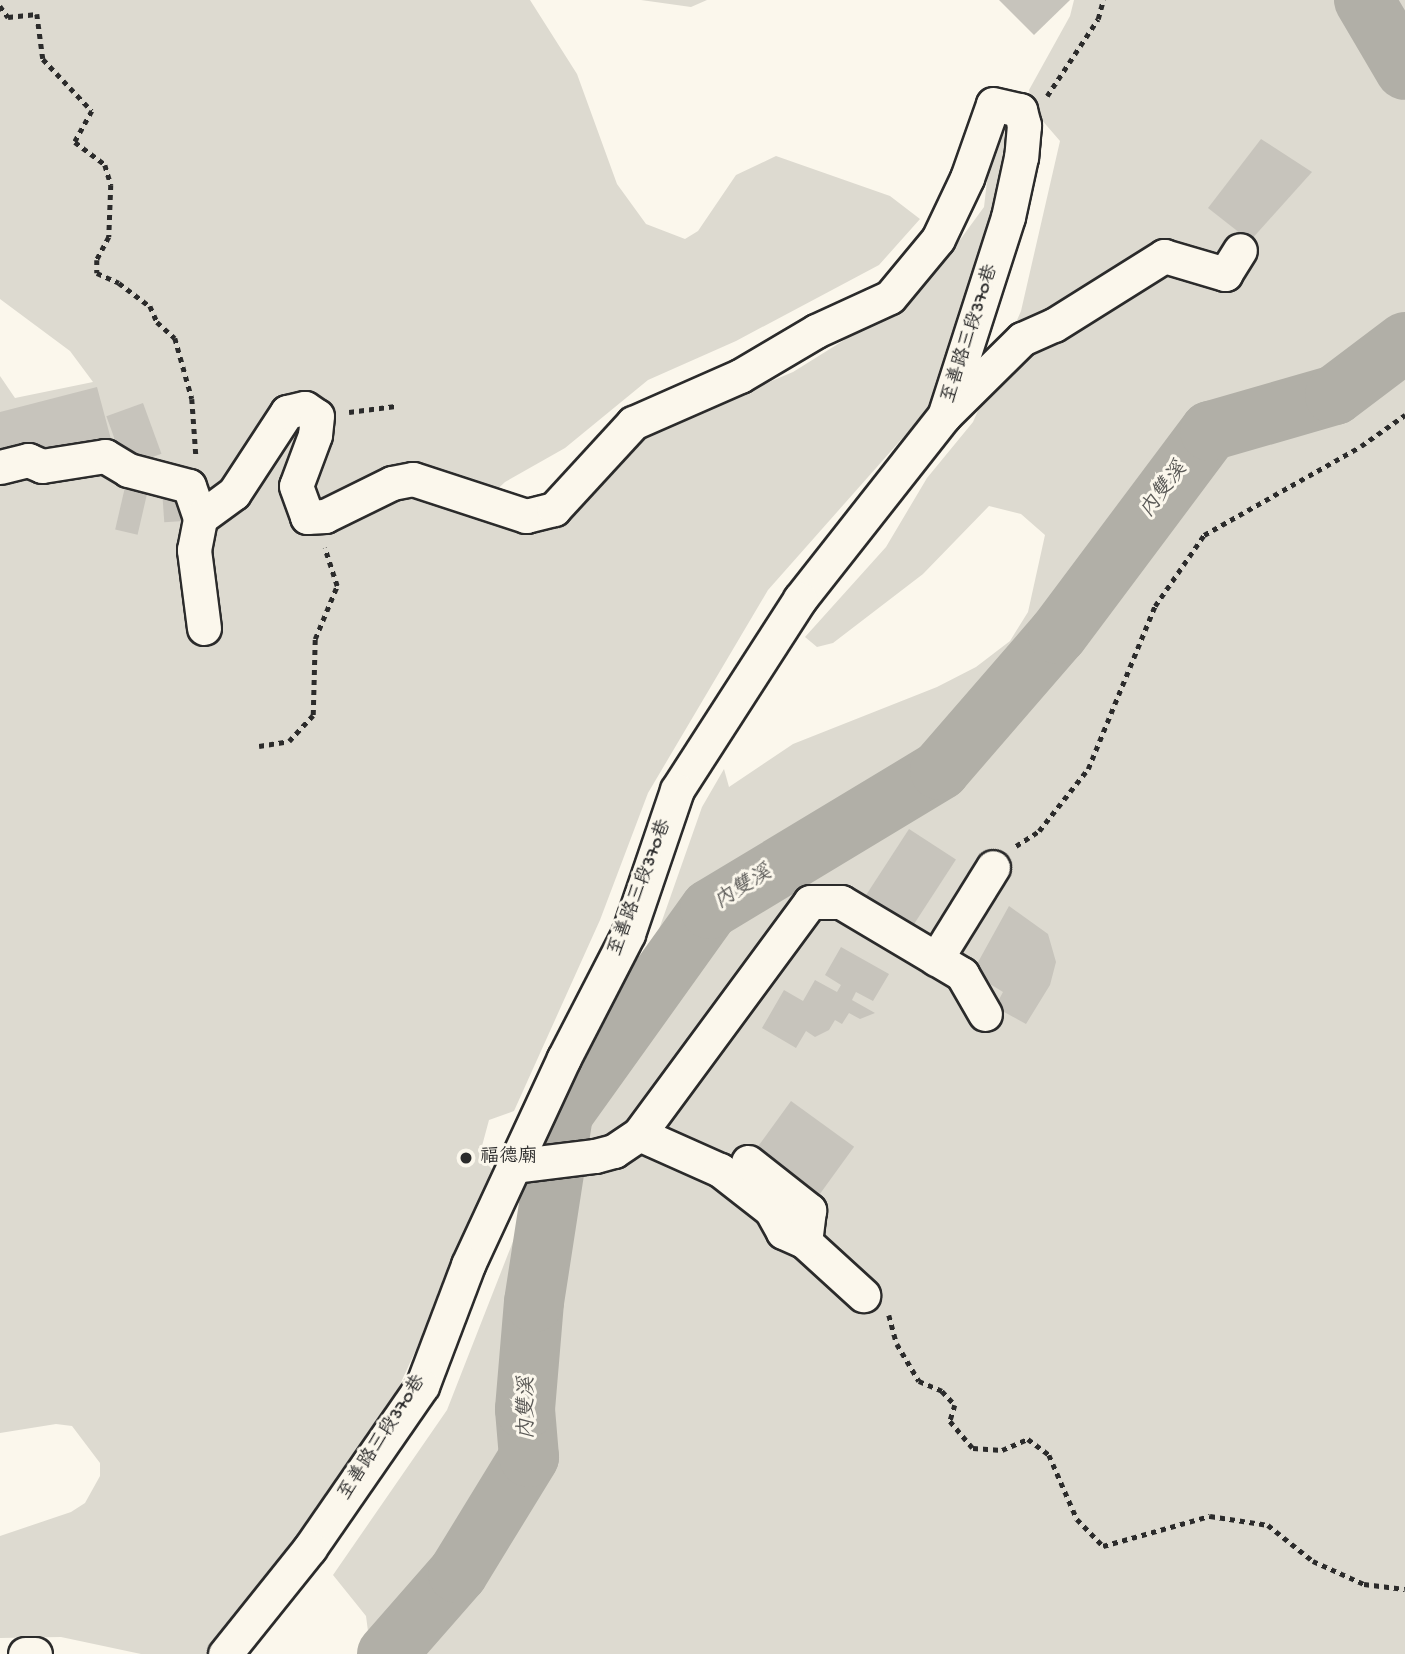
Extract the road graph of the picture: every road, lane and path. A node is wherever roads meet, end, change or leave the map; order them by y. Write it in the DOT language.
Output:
graph roads {
  1 [pos="1104,0"];
  2 [pos="0,6"];
  3 [pos="1040,108"];
  4 [pos="1240,250"];
  5 [pos="396,406"];
  6 [pos="1405,415"];
  7 [pos="317,416"];
  8 [pos="944,416"];
  9 [pos="0,467"];
  10 [pos="189,486"];
  11 [pos="325,516"];
  12 [pos="200,518"];
  13 [pos="204,628"];
  14 [pos="259,746"];
  15 [pos="993,867"];
  16 [pos="936,959"];
  17 [pos="985,1014"];
  18 [pos="639,1134"];
  19 [pos="748,1162"];
  20 [pos="513,1166"];
  21 [pos="805,1242"];
  22 [pos="863,1295"];
  23 [pos="1405,1589"];
  24 [pos="25,1654"];
  25 [pos="35,1654"];
  26 [pos="225,1654"];
  1 -- 3 [label="path"];
  2 -- 10 [label="path"];
  4 -- 8 [label="street"];
  5 -- 7 [label="path"];
  6 -- 15 [label="path"];
  7 -- 11 [label="street"];
  7 -- 12 [label="street"];
  8 -- 11 [label="street, 至善路三段370巷"];
  8 -- 20 [label="street, 至善路三段370巷"];
  9 -- 10 [label="street"];
  10 -- 12 [label="street"];
  11 -- 14 [label="path"];
  12 -- 13 [label="street"];
  15 -- 16 [label="street"];
  16 -- 17 [label="street"];
  16 -- 18 [label="street"];
  18 -- 20 [label="street"];
  18 -- 21 [label="street"];
  19 -- 21 [label="street"];
  20 -- 26 [label="street, 至善路三段370巷"];
  21 -- 22 [label="street"];
  22 -- 23 [label="path"];
  24 -- 25 [label="street"];
}
